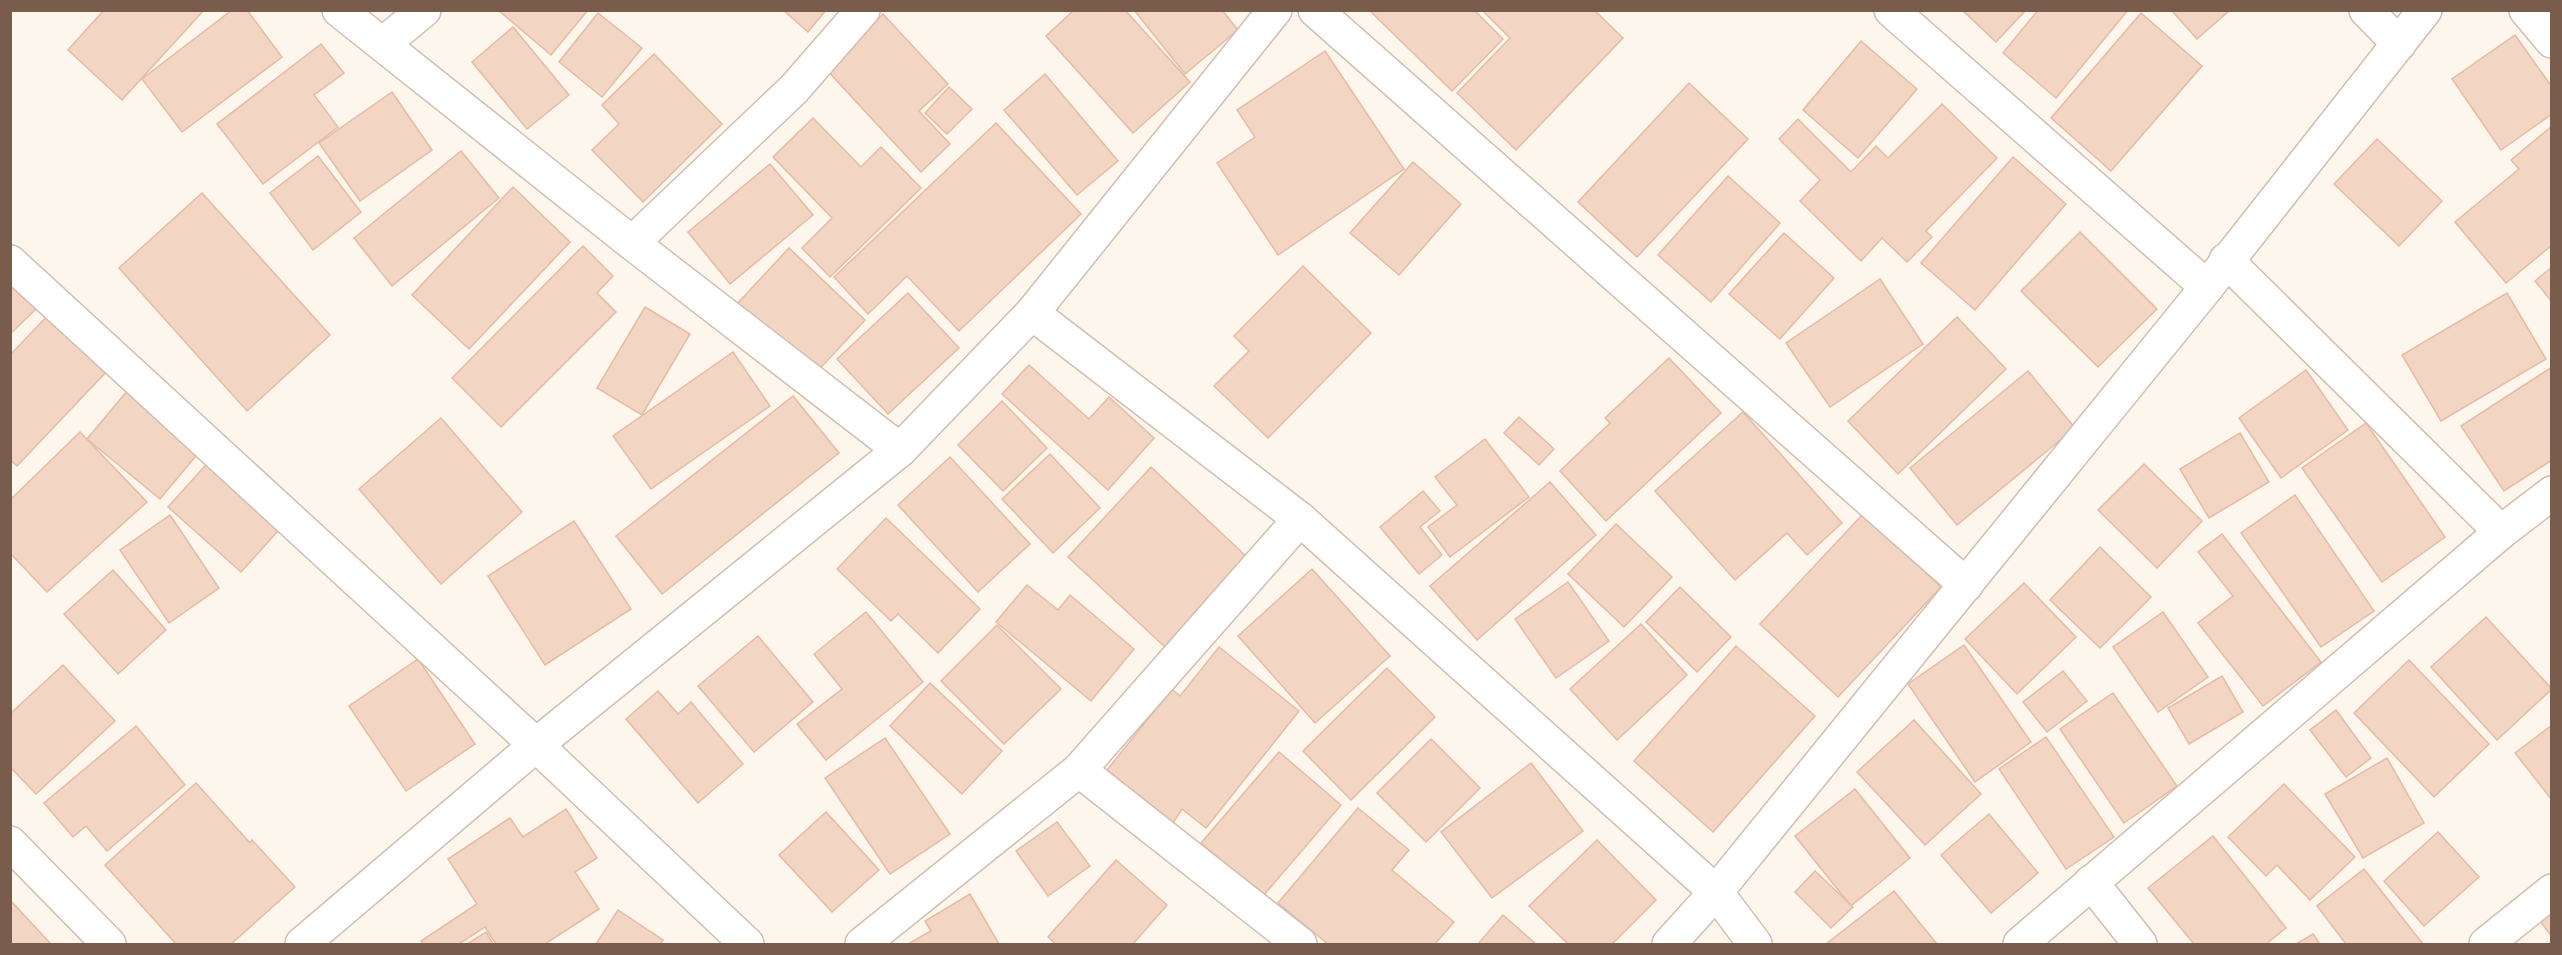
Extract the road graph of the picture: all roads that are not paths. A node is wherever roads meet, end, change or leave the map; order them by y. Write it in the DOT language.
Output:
graph roads {
  1 [pos="339,10"];
  2 [pos="424,10"];
  3 [pos="863,10"];
  4 [pos="1275,10"];
  5 [pos="1315,10"];
  6 [pos="1891,10"];
  7 [pos="2366,10"];
  8 [pos="2425,10"];
  9 [pos="2526,10"];
  10 [pos="2552,41"];
  11 [pos="383,44"];
  12 [pos="2399,44"];
  13 [pos="632,243"];
  14 [pos="2226,260"];
  15 [pos="10,262"];
  16 [pos="2207,286"];
  17 [pos="1032,313"];
  18 [pos="900,450"];
  19 [pos="2552,493"];
  20 [pos="1300,519"];
  21 [pos="2501,532"];
  22 [pos="1966,585"];
  23 [pos="536,745"];
  24 [pos="1079,770"];
  25 [pos="10,843"];
  26 [pos="2091,882"];
  27 [pos="2552,891"];
  28 [pos="1716,892"];
  29 [pos="109,945"];
  30 [pos="302,945"];
  31 [pos="747,945"];
  32 [pos="862,945"];
  33 [pos="1300,945"];
  34 [pos="1669,945"];
  35 [pos="1755,945"];
  36 [pos="2020,945"];
  37 [pos="2140,945"];
  38 [pos="2486,945"];
  1 -- 11 [label="street"];
  2 -- 11 [label="street"];
  3 -- 13 [label="street"];
  4 -- 17 [label="street"];
  5 -- 22 [label="street"];
  6 -- 16 [label="street"];
  7 -- 12 [label="street"];
  8 -- 12 [label="street"];
  9 -- 10 [label="street"];
  11 -- 13 [label="street"];
  12 -- 14 [label="street"];
  13 -- 18 [label="street"];
  14 -- 16 [label="street"];
  14 -- 21 [label="street"];
  15 -- 23 [label="street"];
  16 -- 22 [label="street"];
  17 -- 18 [label="street"];
  17 -- 20 [label="street"];
  18 -- 23 [label="street"];
  19 -- 21 [label="street"];
  20 -- 24 [label="street"];
  20 -- 28 [label="street"];
  21 -- 26 [label="street"];
  22 -- 28 [label="street"];
  23 -- 30 [label="street"];
  23 -- 31 [label="street"];
  24 -- 32 [label="street"];
  24 -- 33 [label="street"];
  25 -- 29 [label="street"];
  26 -- 36 [label="street"];
  26 -- 37 [label="street"];
  27 -- 38 [label="street"];
  28 -- 34 [label="street"];
  28 -- 35 [label="street"];
}
